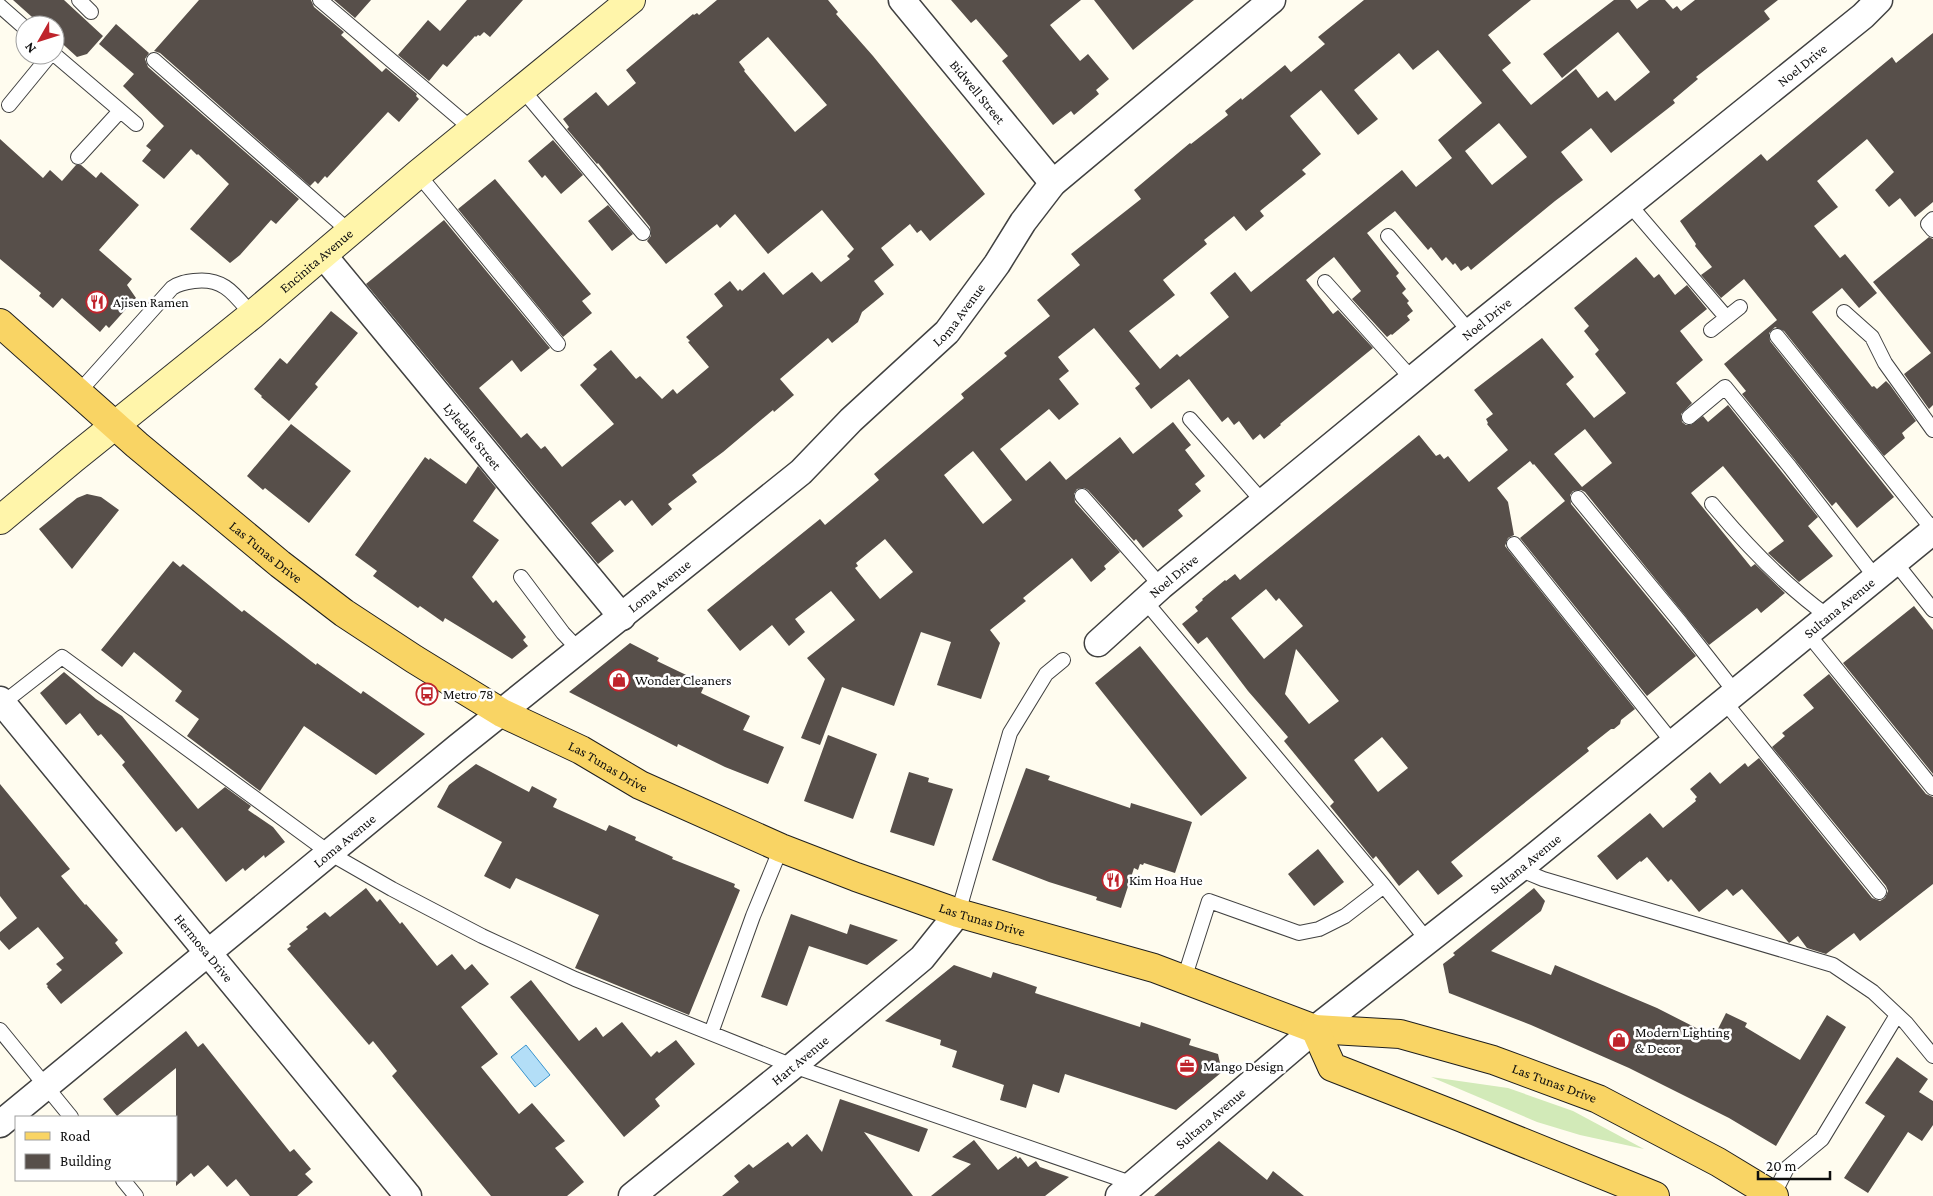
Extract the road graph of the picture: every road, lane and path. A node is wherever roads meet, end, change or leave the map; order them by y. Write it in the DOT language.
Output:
graph roads {
  1 [pos="79,0"];
  2 [pos="320,0"];
  3 [pos="631,0"];
  4 [pos="902,0"];
  5 [pos="1272,0"];
  6 [pos="1879,0"];
  7 [pos="0,6"];
  8 [pos="91,12"];
  9 [pos="15,19"];
  10 [pos="154,60"];
  11 [pos="65,64"];
  12 [pos="42,65"];
  13 [pos="522,89"];
  14 [pos="9,105"];
  15 [pos="120,111"];
  16 [pos="136,124"];
  17 [pos="473,130"];
  18 [pos="78,157"];
  19 [pos="418,174"];
  20 [pos="1053,183"];
  21 [pos="1629,204"];
  22 [pos="1933,219"];
  23 [pos="1933,230"];
  24 [pos="350,232"];
  25 [pos="643,233"];
  26 [pos="1388,236"];
  27 [pos="323,255"];
  28 [pos="1325,282"];
  29 [pos="1740,307"];
  30 [pos="1844,312"];
  31 [pos="252,315"];
  32 [pos="1726,318"];
  33 [pos="0,323"];
  34 [pos="1711,330"];
  35 [pos="1470,332"];
  36 [pos="1777,336"];
  37 [pos="558,344"];
  38 [pos="1413,380"];
  39 [pos="78,393"];
  40 [pos="1689,416"];
  41 [pos="1190,419"];
  42 [pos="116,426"];
  43 [pos="1933,430"];
  44 [pos="1082,496"];
  45 [pos="1578,498"];
  46 [pos="1263,502"];
  47 [pos="1712,504"];
  48 [pos="0,520"];
  49 [pos="1933,530"];
  50 [pos="1514,544"];
  51 [pos="1885,570"];
  52 [pos="521,577"];
  53 [pos="1153,594"];
  54 [pos="1933,610"];
  55 [pos="622,617"];
  56 [pos="1829,617"];
  57 [pos="1808,634"];
  58 [pos="1098,643"];
  59 [pos="579,650"];
  60 [pos="1063,660"];
  61 [pos="1730,697"];
  62 [pos="2,701"];
  63 [pos="502,713"];
  64 [pos="1673,743"];
  65 [pos="1933,788"];
  66 [pos="780,848"];
  67 [pos="331,854"];
  68 [pos="1519,869"];
  69 [pos="1384,886"];
  70 [pos="1879,892"];
  71 [pos="958,913"];
  72 [pos="1427,940"];
  73 [pos="209,953"];
  74 [pos="1184,980"];
  75 [pos="1897,1015"];
  76 [pos="1315,1029"];
  77 [pos="0,1030"];
  78 [pos="711,1034"];
  79 [pos="1930,1047"];
  80 [pos="793,1066"];
  81 [pos="46,1086"];
  82 [pos="70,1116"];
  83 [pos="0,1124"];
  84 [pos="124,1181"];
  85 [pos="1127,1190"];
  86 [pos="136,1196"];
  87 [pos="408,1196"];
  88 [pos="632,1196"];
  89 [pos="1655,1196"];
  90 [pos="1773,1196"];
  1 -- 8 [label="lane"];
  2 -- 17 [label="lane"];
  3 -- 13 [label="street, Encinita Avenue"];
  4 -- 20 [label="street, Bidwell Street"];
  5 -- 20 [label="street, Loma Avenue"];
  6 -- 21 [label="street, Noel Drive"];
  7 -- 9 [label="lane"];
  10 -- 24 [label="lane"];
  11 -- 15 [label="lane"];
  12 -- 14 [label="lane"];
  13 -- 17 [label="street, Encinita Avenue"];
  13 -- 25 [label="lane"];
  15 -- 16 [label="lane"];
  15 -- 18 [label="lane"];
  17 -- 19 [label="street, Encinita Avenue"];
  19 -- 24 [label="street, Encinita Avenue"];
  19 -- 37 [label="lane"];
  20 -- 55 [label="street, Loma Avenue"];
  21 -- 32 [label="lane"];
  21 -- 35 [label="street, Noel Drive"];
  22 -- 23 [label="lane"];
  24 -- 27 [label="street, Encinita Avenue"];
  26 -- 35 [label="lane"];
  27 -- 31 [label="street, Encinita Avenue"];
  27 -- 55 [label="street, Lyledale Street"];
  28 -- 38 [label="lane"];
  29 -- 32 [label="lane"];
  30 -- 43 [label="lane"];
  31 -- 39 [label="lane"];
  31 -- 42 [label="street, Encinita Avenue"];
  32 -- 34 [label="lane"];
  33 -- 39 [label="main road, Las Tunas Drive"];
  35 -- 38 [label="street, Noel Drive"];
  36 -- 49 [label="lane"];
  38 -- 46 [label="street, Noel Drive"];
  39 -- 42 [label="main road, Las Tunas Drive"];
  40 -- 51 [label="lane"];
  41 -- 46 [label="lane"];
  42 -- 48 [label="street, Encinita Avenue"];
  42 -- 63 [label="main road, Las Tunas Drive"];
  44 -- 53 [label="lane"];
  45 -- 61 [label="lane"];
  46 -- 53 [label="street, Noel Drive"];
  47 -- 56 [label="lane"];
  49 -- 51 [label="street, Sultana Avenue"];
  50 -- 64 [label="lane"];
  51 -- 54 [label="lane"];
  51 -- 56 [label="street, Sultana Avenue"];
  52 -- 59 [label="lane"];
  53 -- 58 [label="street, Noel Drive"];
  53 -- 69 [label="lane"];
  55 -- 59 [label="street, Loma Avenue"];
  56 -- 57 [label="street, Sultana Avenue"];
  57 -- 61 [label="street, Sultana Avenue"];
  57 -- 65 [label="lane"];
  59 -- 63 [label="street, Loma Avenue"];
  60 -- 71 [label="lane"];
  61 -- 64 [label="street, Sultana Avenue"];
  61 -- 70 [label="lane"];
  62 -- 67 [label="lane"];
  62 -- 73 [label="street, Hermosa Drive"];
  63 -- 66 [label="main road, Las Tunas Drive"];
  63 -- 67 [label="street, Loma Avenue"];
  64 -- 68 [label="street, Sultana Avenue"];
  66 -- 71 [label="main road, Las Tunas Drive"];
  66 -- 78 [label="lane"];
  67 -- 73 [label="street, Loma Avenue"];
  67 -- 78 [label="lane"];
  68 -- 72 [label="street, Sultana Avenue"];
  68 -- 75 [label="lane"];
  69 -- 72 [label="lane"];
  69 -- 74 [label="lane"];
  71 -- 74 [label="main road, Las Tunas Drive"];
  71 -- 80 [label="street, Hart Avenue"];
  72 -- 76 [label="street, Sultana Avenue"];
  73 -- 81 [label="street, Loma Avenue"];
  73 -- 87 [label="street, Hermosa Drive"];
  74 -- 76 [label="main road, Las Tunas Drive"];
  75 -- 79 [label="lane"];
  75 -- 90 [label="lane"];
  76 -- 85 [label="street, Sultana Avenue"];
  76 -- 89 [label="main road"];
  76 -- 90 [label="main road, Las Tunas Drive"];
  77 -- 81 [label="lane"];
  78 -- 80 [label="lane"];
  80 -- 85 [label="lane"];
  80 -- 88 [label="street, Hart Avenue"];
  81 -- 82 [label="lane"];
  81 -- 83 [label="street, Loma Avenue"];
  84 -- 86 [label="lane"];
}
